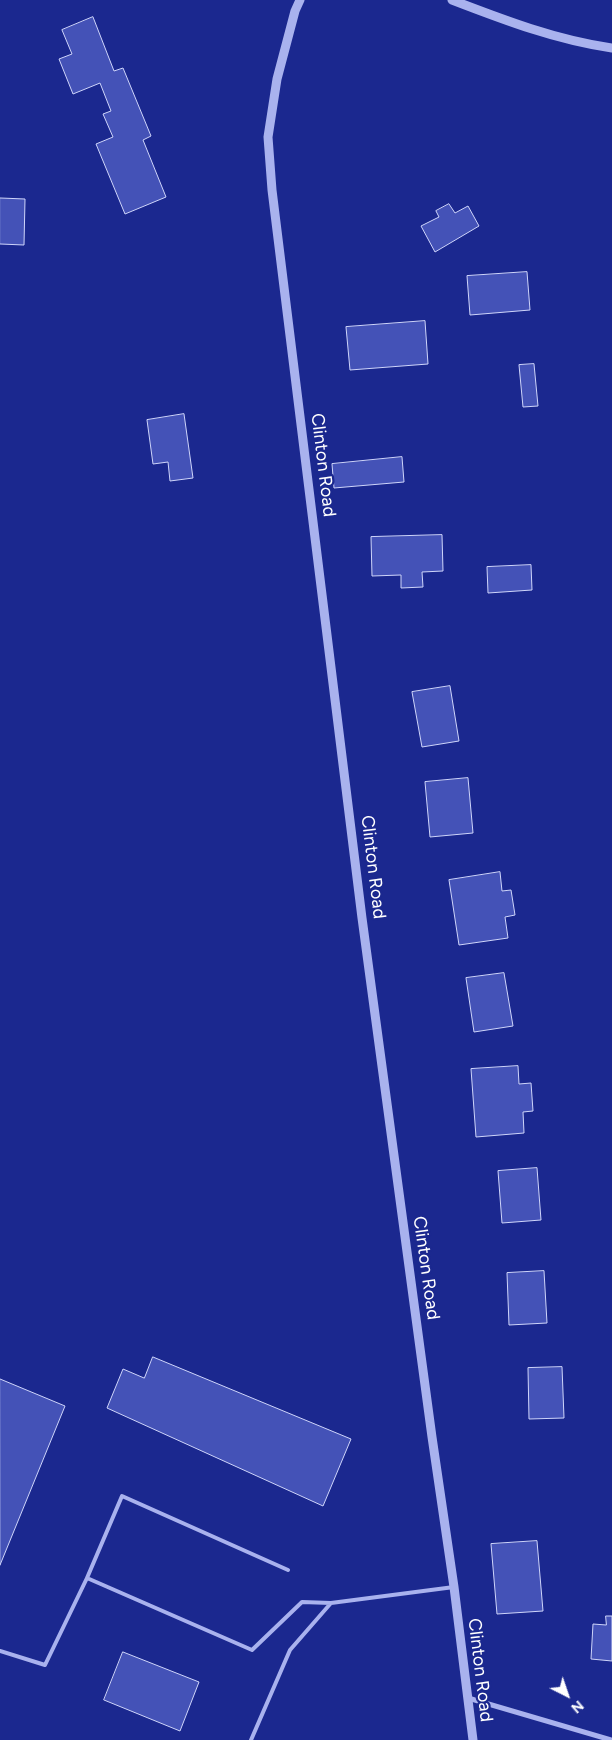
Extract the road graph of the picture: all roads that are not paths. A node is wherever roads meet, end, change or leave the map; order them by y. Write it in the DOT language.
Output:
graph roads {
  1 [pos="300,0"];
  2 [pos="452,0"];
  3 [pos="612,48"];
  4 [pos="288,1570"];
  5 [pos="87,1578"];
  6 [pos="454,1588"];
  7 [pos="331,1603"];
  8 [pos="0,1651"];
  9 [pos="467,1698"];
  10 [pos="250,1740"];
  11 [pos="472,1740"];
  12 [pos="611,1740"];
  1 -- 6 [label="street, Clinton Road"];
  2 -- 3 [label="street"];
  4 -- 5 [label="lane"];
  5 -- 7 [label="lane"];
  5 -- 8 [label="lane"];
  6 -- 7 [label="lane"];
  6 -- 9 [label="street, Clinton Road"];
  7 -- 10 [label="lane"];
  9 -- 11 [label="street, Clinton Road"];
  9 -- 12 [label="street"];
}
